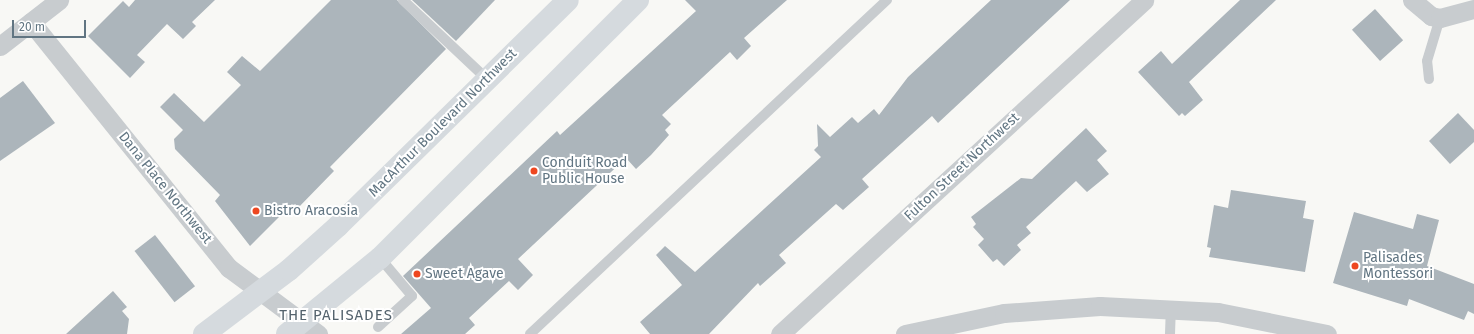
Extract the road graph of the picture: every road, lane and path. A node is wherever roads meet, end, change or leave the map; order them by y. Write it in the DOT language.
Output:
graph roads {
  1 [pos="59,0"];
  2 [pos="403,0"];
  3 [pos="568,0"];
  4 [pos="638,0"];
  5 [pos="887,0"];
  6 [pos="1144,0"];
  7 [pos="1412,0"];
  8 [pos="1474,9"];
  9 [pos="1440,18"];
  10 [pos="31,22"];
  11 [pos="0,46"];
  12 [pos="488,80"];
  13 [pos="1429,80"];
  14 [pos="380,258"];
  15 [pos="259,292"];
  16 [pos="1171,308"];
  17 [pos="378,327"];
  18 [pos="302,330"];
  19 [pos="204,334"];
  20 [pos="530,334"];
  21 [pos="780,334"];
  22 [pos="905,334"];
  23 [pos="1170,334"];
  24 [pos="1327,334"];
  1 -- 10 [label="street"];
  2 -- 12 [label="lane"];
  3 -- 12 [label="main road, MacArthur Boulevard Northwest"];
  4 -- 14 [label="main road"];
  5 -- 20 [label="lane"];
  6 -- 21 [label="street, Fulton Street Northwest"];
  7 -- 9 [label="street"];
  8 -- 9 [label="street"];
  9 -- 13 [label="lane"];
  10 -- 11 [label="street"];
  10 -- 15 [label="street, Dana Place Northwest"];
  12 -- 15 [label="main road, MacArthur Boulevard Northwest"];
  14 -- 17 [label="lane"];
  14 -- 18 [label="main road"];
  15 -- 18 [label="street, Dana Place Northwest"];
  15 -- 19 [label="main road, MacArthur Boulevard Northwest"];
  16 -- 22 [label="street"];
  16 -- 23 [label="lane"];
  16 -- 24 [label="street"];
}
